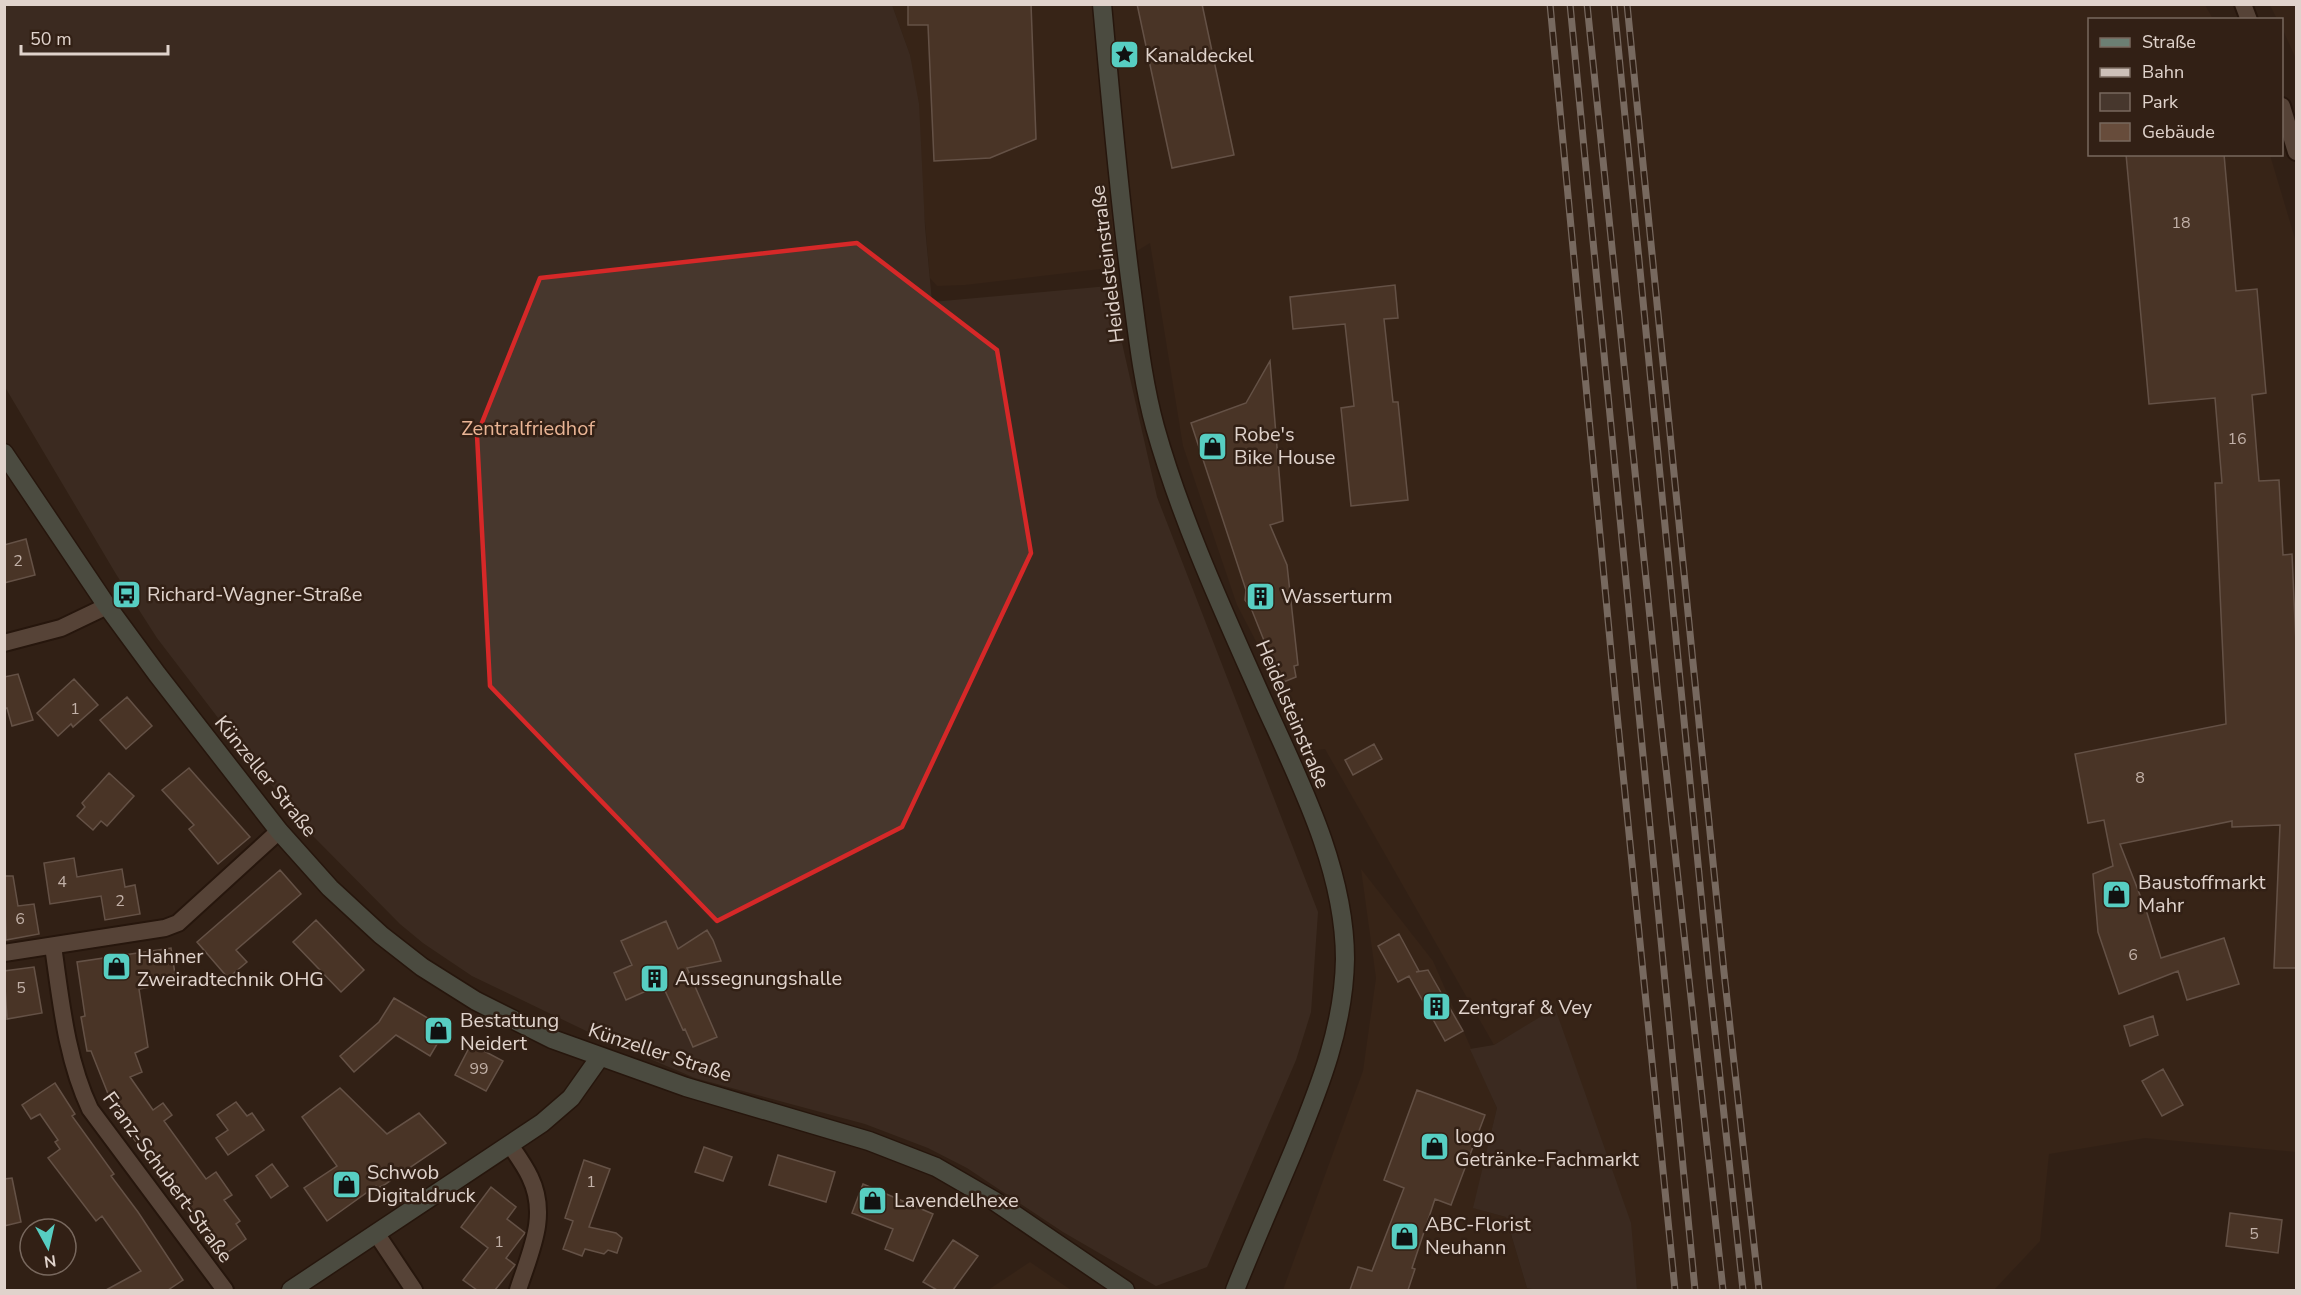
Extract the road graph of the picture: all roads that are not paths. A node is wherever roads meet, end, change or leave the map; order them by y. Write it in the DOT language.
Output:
graph roads {
  1 [pos="1102,4"];
  2 [pos="2283,109"];
  3 [pos="2296,152"];
  4 [pos="4,453"];
  5 [pos="107,606"];
  6 [pos="4,643"];
  7 [pos="279,831"];
  8 [pos="53,946"];
  9 [pos="4,953"];
  10 [pos="600,1057"];
  11 [pos="510,1145"];
  12 [pos="376,1233"];
  13 [pos="225,1290"];
  14 [pos="291,1290"];
  15 [pos="414,1290"];
  16 [pos="518,1290"];
  17 [pos="1125,1290"];
  18 [pos="1235,1290"];
  1 -- 18 [label="main road, Heidelsteinstraße"];
  2 -- 3 [label="street"];
  4 -- 5 [label="main road, Künzeller Straße"];
  5 -- 6 [label="street"];
  5 -- 7 [label="main road, Künzeller Straße"];
  7 -- 8 [label="street"];
  7 -- 10 [label="main road, Künzeller Straße"];
  8 -- 9 [label="street"];
  8 -- 13 [label="street, Franz-Schubert-Straße"];
  10 -- 11 [label="main road"];
  10 -- 17 [label="main road, Künzeller Straße"];
  11 -- 12 [label="main road"];
  11 -- 16 [label="street"];
  12 -- 14 [label="main road"];
  12 -- 15 [label="street"];
}
